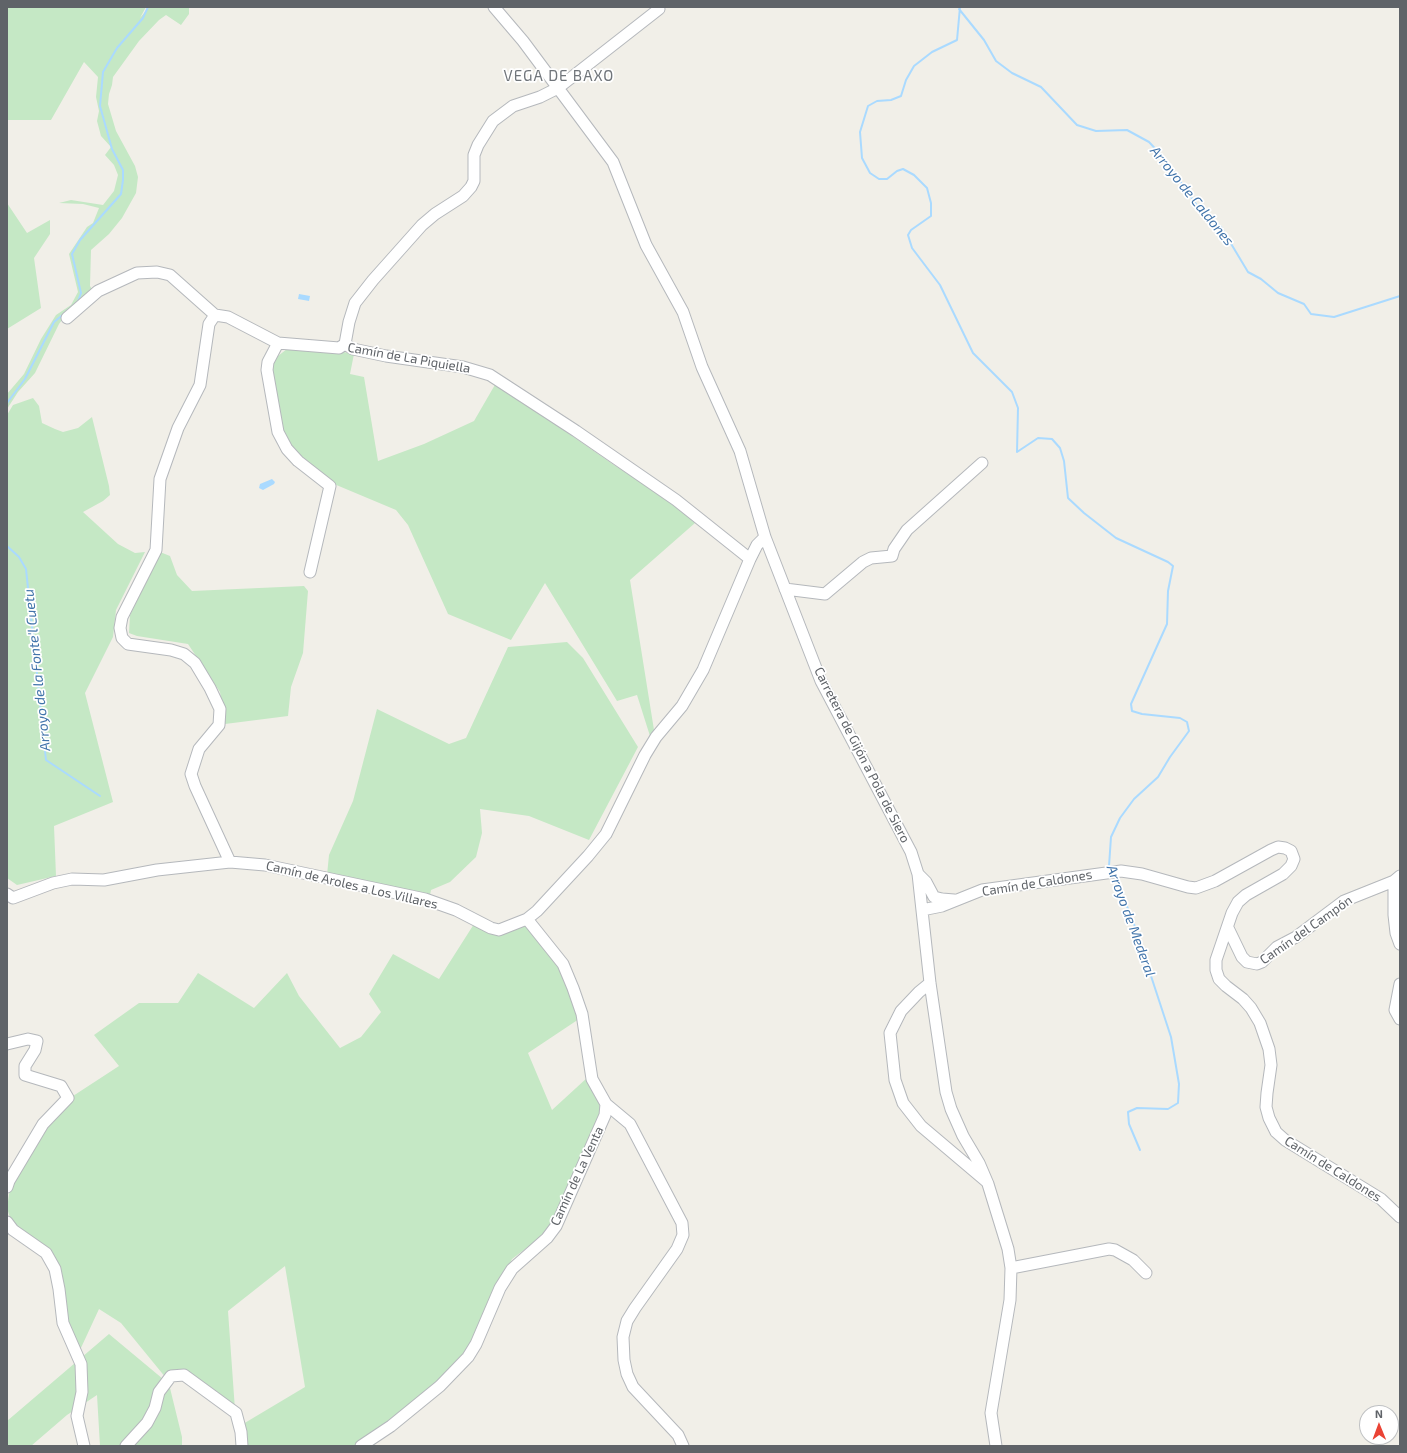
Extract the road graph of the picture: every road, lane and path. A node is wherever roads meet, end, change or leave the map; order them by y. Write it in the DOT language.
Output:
graph roads {
  1 [pos="494,7"];
  2 [pos="659,9"];
  3 [pos="558,88"];
  4 [pos="215,315"];
  5 [pos="67,318"];
  6 [pos="278,343"];
  7 [pos="346,344"];
  8 [pos="982,463"];
  9 [pos="765,537"];
  10 [pos="750,559"];
  11 [pos="310,572"];
  12 [pos="785,589"];
  13 [pos="230,862"];
  14 [pos="918,874"];
  15 [pos="1397,878"];
  16 [pos="7,894"];
  17 [pos="934,896"];
  18 [pos="957,900"];
  19 [pos="922,906"];
  20 [pos="528,919"];
  21 [pos="1228,928"];
  22 [pos="1400,944"];
  23 [pos="930,983"];
  24 [pos="1400,984"];
  25 [pos="1400,1019"];
  26 [pos="7,1044"];
  27 [pos="606,1104"];
  28 [pos="988,1184"];
  29 [pos="7,1187"];
  30 [pos="1400,1216"];
  31 [pos="7,1222"];
  32 [pos="1011,1268"];
  33 [pos="1146,1273"];
  34 [pos="84,1446"];
  35 [pos="126,1446"];
  36 [pos="242,1446"];
  37 [pos="361,1446"];
  38 [pos="683,1446"];
  39 [pos="996,1446"];
  1 -- 3 [label="street, Carretera de Gijón a Pola de Siero"];
  2 -- 3 [label="street"];
  3 -- 7 [label="street"];
  3 -- 9 [label="street, Carretera de Gijón a Pola de Siero"];
  4 -- 5 [label="street, Camín de La Piquiella"];
  4 -- 6 [label="street, Camín de La Piquiella"];
  4 -- 13 [label="street"];
  6 -- 7 [label="street, Camín de La Piquiella"];
  6 -- 11 [label="street"];
  7 -- 10 [label="street, Camín de La Piquiella"];
  8 -- 12 [label="street"];
  9 -- 10 [label="street, Camín de Aroles a Los Villares"];
  9 -- 12 [label="street, Carretera de Gijón a Pola de Siero"];
  10 -- 20 [label="street, Camín de Aroles a Los Villares"];
  12 -- 14 [label="street, Carretera de Gijón a Pola de Siero"];
  13 -- 16 [label="street, Camín de Aroles a Los Villares"];
  13 -- 20 [label="street, Camín de Aroles a Los Villares"];
  14 -- 17 [label="street"];
  14 -- 19 [label="street, Carretera de Gijón a Pola de Siero"];
  15 -- 21 [label="street, Camín del Campón"];
  15 -- 22 [label="street"];
  17 -- 18 [label="street, Camín de Caldones"];
  17 -- 19 [label="street"];
  18 -- 19 [label="street, Camín de Caldones"];
  18 -- 21 [label="street, Camín de Caldones"];
  19 -- 23 [label="street, Carretera de Gijón a Pola de Siero"];
  20 -- 27 [label="street"];
  21 -- 30 [label="street, Camín de Caldones"];
  23 -- 28 [label="street, Carretera de Gijón a Pola de Siero"];
  23 -- 28 [label="street"];
  24 -- 25 [label="street"];
  26 -- 29 [label="street"];
  27 -- 37 [label="street, Camín de La Venta"];
  27 -- 38 [label="street"];
  28 -- 32 [label="street, Carretera de Gijón a Pola de Siero"];
  31 -- 34 [label="street"];
  32 -- 33 [label="street"];
  32 -- 39 [label="street, Carretera de Gijón a Pola de Siero"];
  35 -- 36 [label="street"];
}
